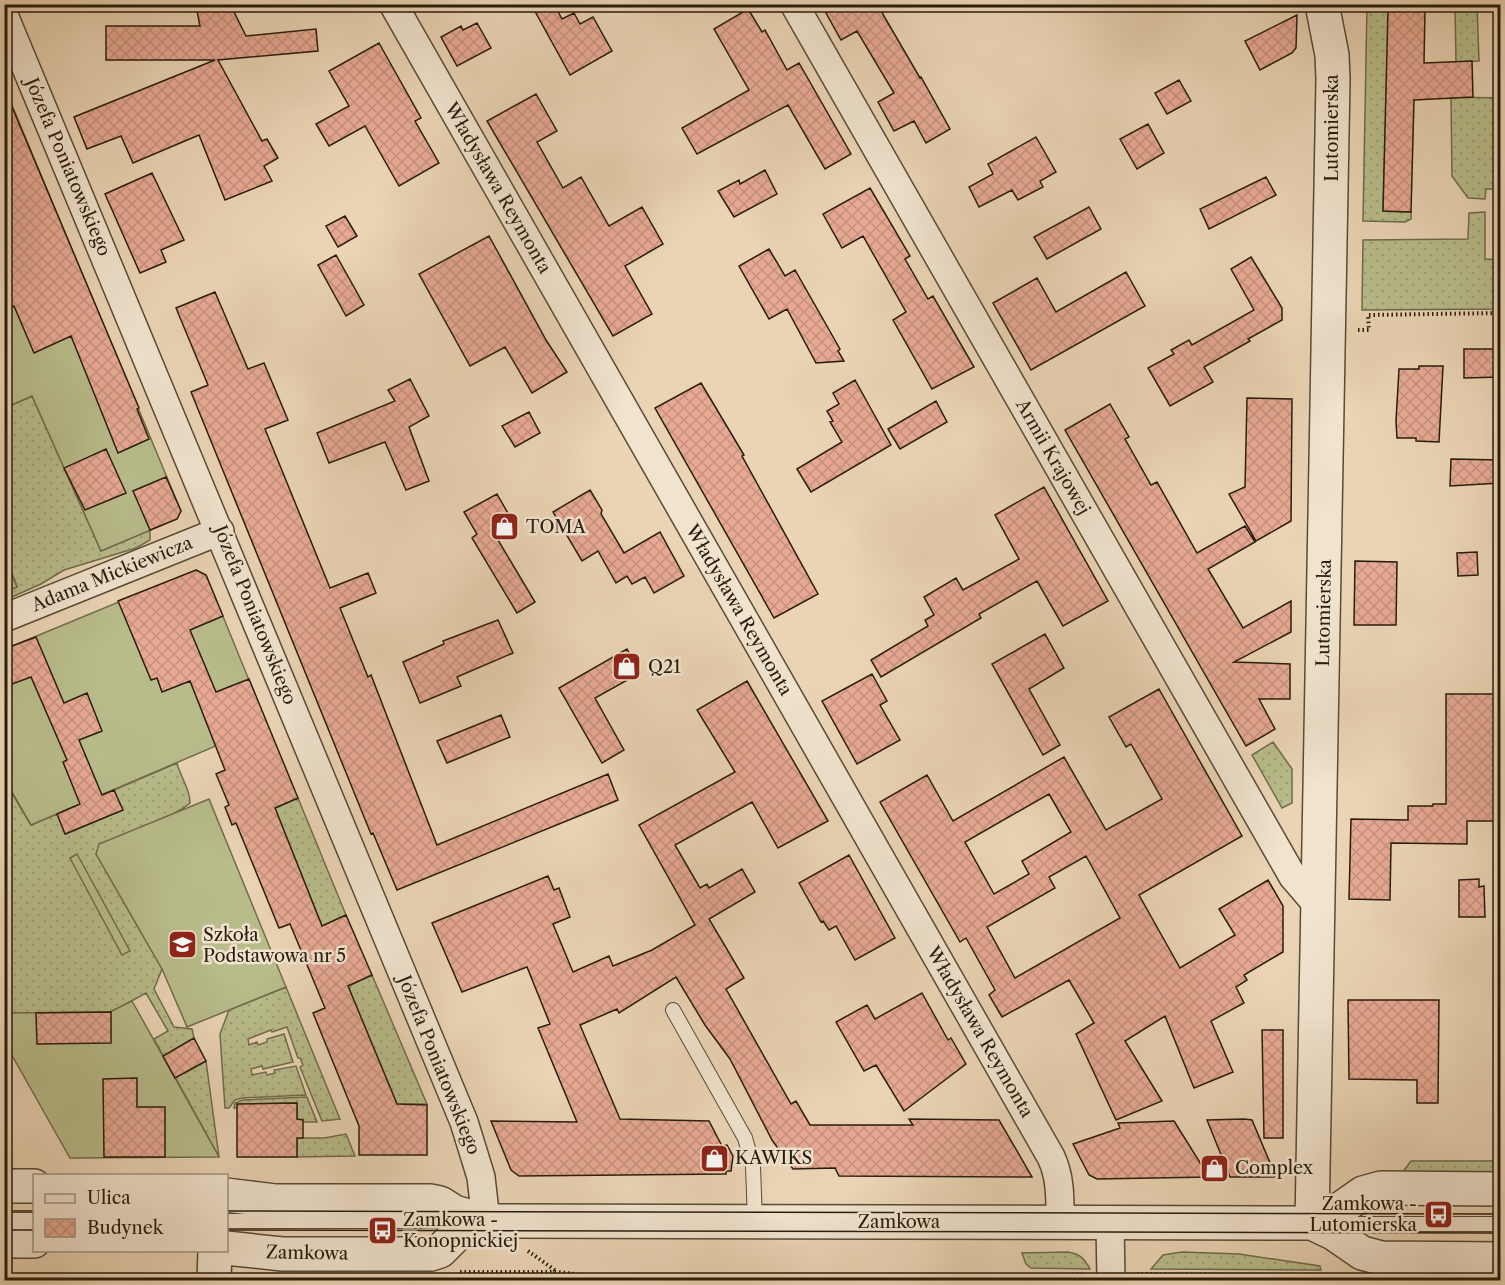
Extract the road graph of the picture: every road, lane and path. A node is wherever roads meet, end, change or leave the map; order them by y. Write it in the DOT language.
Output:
graph roads {
  1 [pos="393,4"];
  2 [pos="794,4"];
  3 [pos="1322,4"];
  4 [pos="4,15"];
  5 [pos="1500,313"];
  6 [pos="1354,330"];
  7 [pos="220,531"];
  8 [pos="4,618"];
  9 [pos="1318,906"];
  10 [pos="673,1010"];
  11 [pos="4,1186"];
  12 [pos="33,1186"];
  13 [pos="1500,1189"];
  14 [pos="228,1194"];
  15 [pos="4,1220"];
  16 [pos="33,1220"];
  17 [pos="228,1221"];
  18 [pos="486,1221"];
  19 [pos="754,1222"];
  20 [pos="1060,1223"];
  21 [pos="1110,1223"];
  22 [pos="1312,1224"];
  23 [pos="1500,1224"];
  24 [pos="4,1241"];
  25 [pos="33,1241"];
  26 [pos="228,1248"];
  27 [pos="214,1252"];
  28 [pos="1500,1259"];
  29 [pos="452,1272"];
  30 [pos="1344,1276"];
  31 [pos="1111,1277"];
  32 [pos="201,1279"];
  33 [pos="4,1280"];
  1 -- 20 [label="street, Władysława Reymonta"];
  2 -- 9 [label="street, Armii Krajowej"];
  3 -- 9 [label="street, Lutomierska"];
  4 -- 7 [label="street, Józefa Poniatowskiego"];
  5 -- 6 [label="path"];
  7 -- 8 [label="street, Adama Mickiewicza"];
  7 -- 18 [label="street, Józefa Poniatowskiego"];
  9 -- 22 [label="street, Lutomierska"];
  10 -- 19 [label="lane"];
  11 -- 12 [label="street"];
  13 -- 22 [label="street, Zamkowa"];
  14 -- 18 [label="street, Zamkowa"];
  15 -- 16 [label="lane"];
  17 -- 18 [label="lane"];
  18 -- 19 [label="street, Zamkowa"];
  18 -- 26 [label="street, Zamkowa"];
  19 -- 20 [label="street, Zamkowa"];
  20 -- 21 [label="street, Zamkowa"];
  21 -- 22 [label="street, Zamkowa"];
  21 -- 31 [label="street"];
  22 -- 23 [label="lane"];
  22 -- 28 [label="street, Zamkowa"];
  24 -- 25 [label="street"];
  27 -- 32 [label="street"];
  29 -- 31 [label="path"];
  30 -- 31 [label="path"];
  32 -- 33 [label="path"];
}
